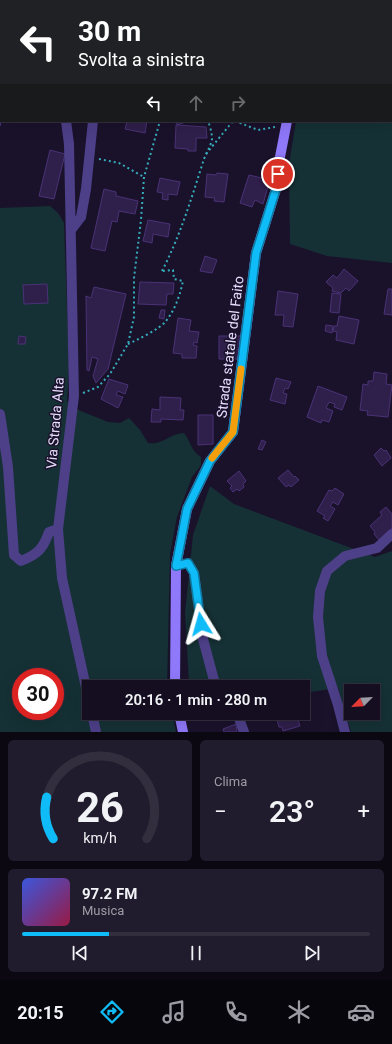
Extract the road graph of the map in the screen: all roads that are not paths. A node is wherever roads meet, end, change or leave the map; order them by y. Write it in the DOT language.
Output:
graph roads {
  1 [pos="66,122"];
  2 [pos="93,122"];
  3 [pos="286,124"];
  4 [pos="71,230"];
  5 [pos="0,414"];
  6 [pos="58,529"];
  7 [pos="392,534"];
  8 [pos="176,566"];
  9 [pos="84,680"];
  10 [pos="175,680"];
  11 [pos="214,680"];
  12 [pos="93,720"];
  13 [pos="180,720"];
  14 [pos="240,720"];
  15 [pos="96,732"];
  16 [pos="183,732"];
  17 [pos="244,732"];
  18 [pos="345,732"];
  1 -- 4 [label="street, Via Strada Alta"];
  2 -- 4 [label="street"];
  3 -- 8 [label="street, Strada statale del Faito"];
  4 -- 6 [label="street, Via Strada Alta"];
  5 -- 6 [label="street"];
  6 -- 9 [label="street, Via Strada Alta"];
  7 -- 18 [label="street"];
  8 -- 10 [label="street, Strada statale del Faito"];
  8 -- 11 [label="street"];
  12 -- 15 [label="street"];
  13 -- 16 [label="street"];
  14 -- 17 [label="street"];
}
